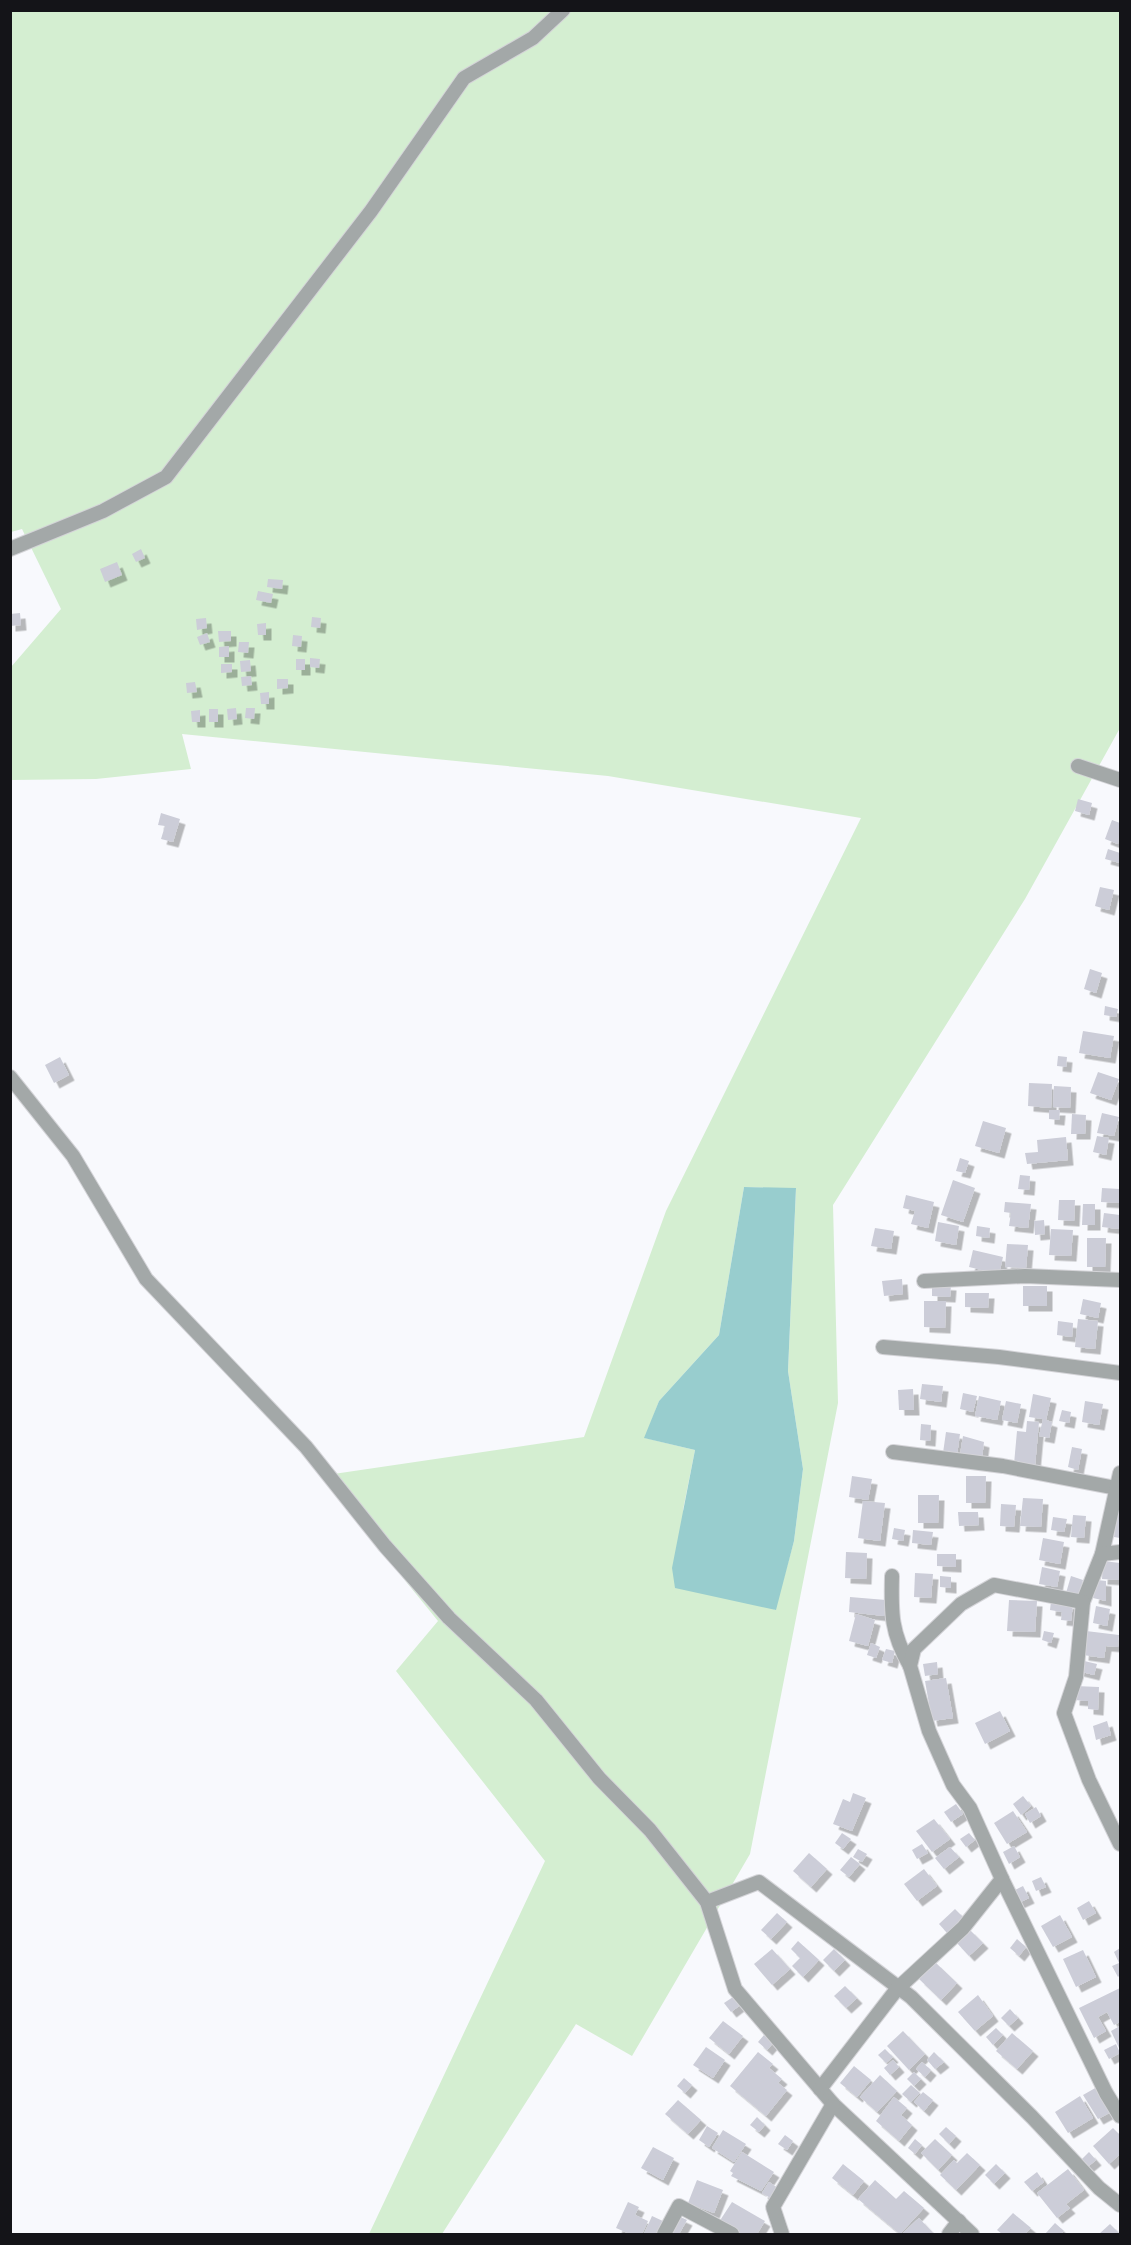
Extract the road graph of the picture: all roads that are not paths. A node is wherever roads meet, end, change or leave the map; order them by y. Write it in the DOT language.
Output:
graph roads {
  1 [pos="563,10"];
  2 [pos="10,549"];
  3 [pos="1078,766"];
  4 [pos="1120,780"];
  5 [pos="10,1077"];
  6 [pos="1120,1280"];
  7 [pos="924,1281"];
  8 [pos="883,1347"];
  9 [pos="1120,1373"];
  10 [pos="893,1452"];
  11 [pos="1120,1473"];
  12 [pos="1116,1488"];
  13 [pos="1120,1552"];
  14 [pos="1102,1554"];
  15 [pos="892,1576"];
  16 [pos="1083,1602"];
  17 [pos="909,1666"];
  18 [pos="1120,1844"];
  19 [pos="1002,1879"];
  20 [pos="707,1902"];
  21 [pos="897,1989"];
  22 [pos="820,2089"];
  23 [pos="833,2104"];
  24 [pos="1120,2116"];
  25 [pos="1120,2205"];
  26 [pos="959,2221"];
  27 [pos="664,2235"];
  28 [pos="732,2235"];
  29 [pos="782,2235"];
  30 [pos="949,2235"];
  31 [pos="972,2235"];
  1 -- 2 [label="street"];
  3 -- 4 [label="street"];
  5 -- 20 [label="street"];
  6 -- 7 [label="street"];
  8 -- 9 [label="street"];
  10 -- 12 [label="street"];
  11 -- 12 [label="street"];
  12 -- 14 [label="street"];
  13 -- 14 [label="street"];
  14 -- 16 [label="street"];
  15 -- 17 [label="street"];
  16 -- 17 [label="street"];
  16 -- 18 [label="street"];
  17 -- 19 [label="street"];
  19 -- 21 [label="street"];
  19 -- 24 [label="street"];
  20 -- 21 [label="street"];
  20 -- 22 [label="street"];
  21 -- 22 [label="street"];
  21 -- 25 [label="street"];
  22 -- 23 [label="street"];
  23 -- 26 [label="street"];
  23 -- 29 [label="street"];
  26 -- 30 [label="street"];
  26 -- 31 [label="street"];
  27 -- 28 [label="street"];
}
